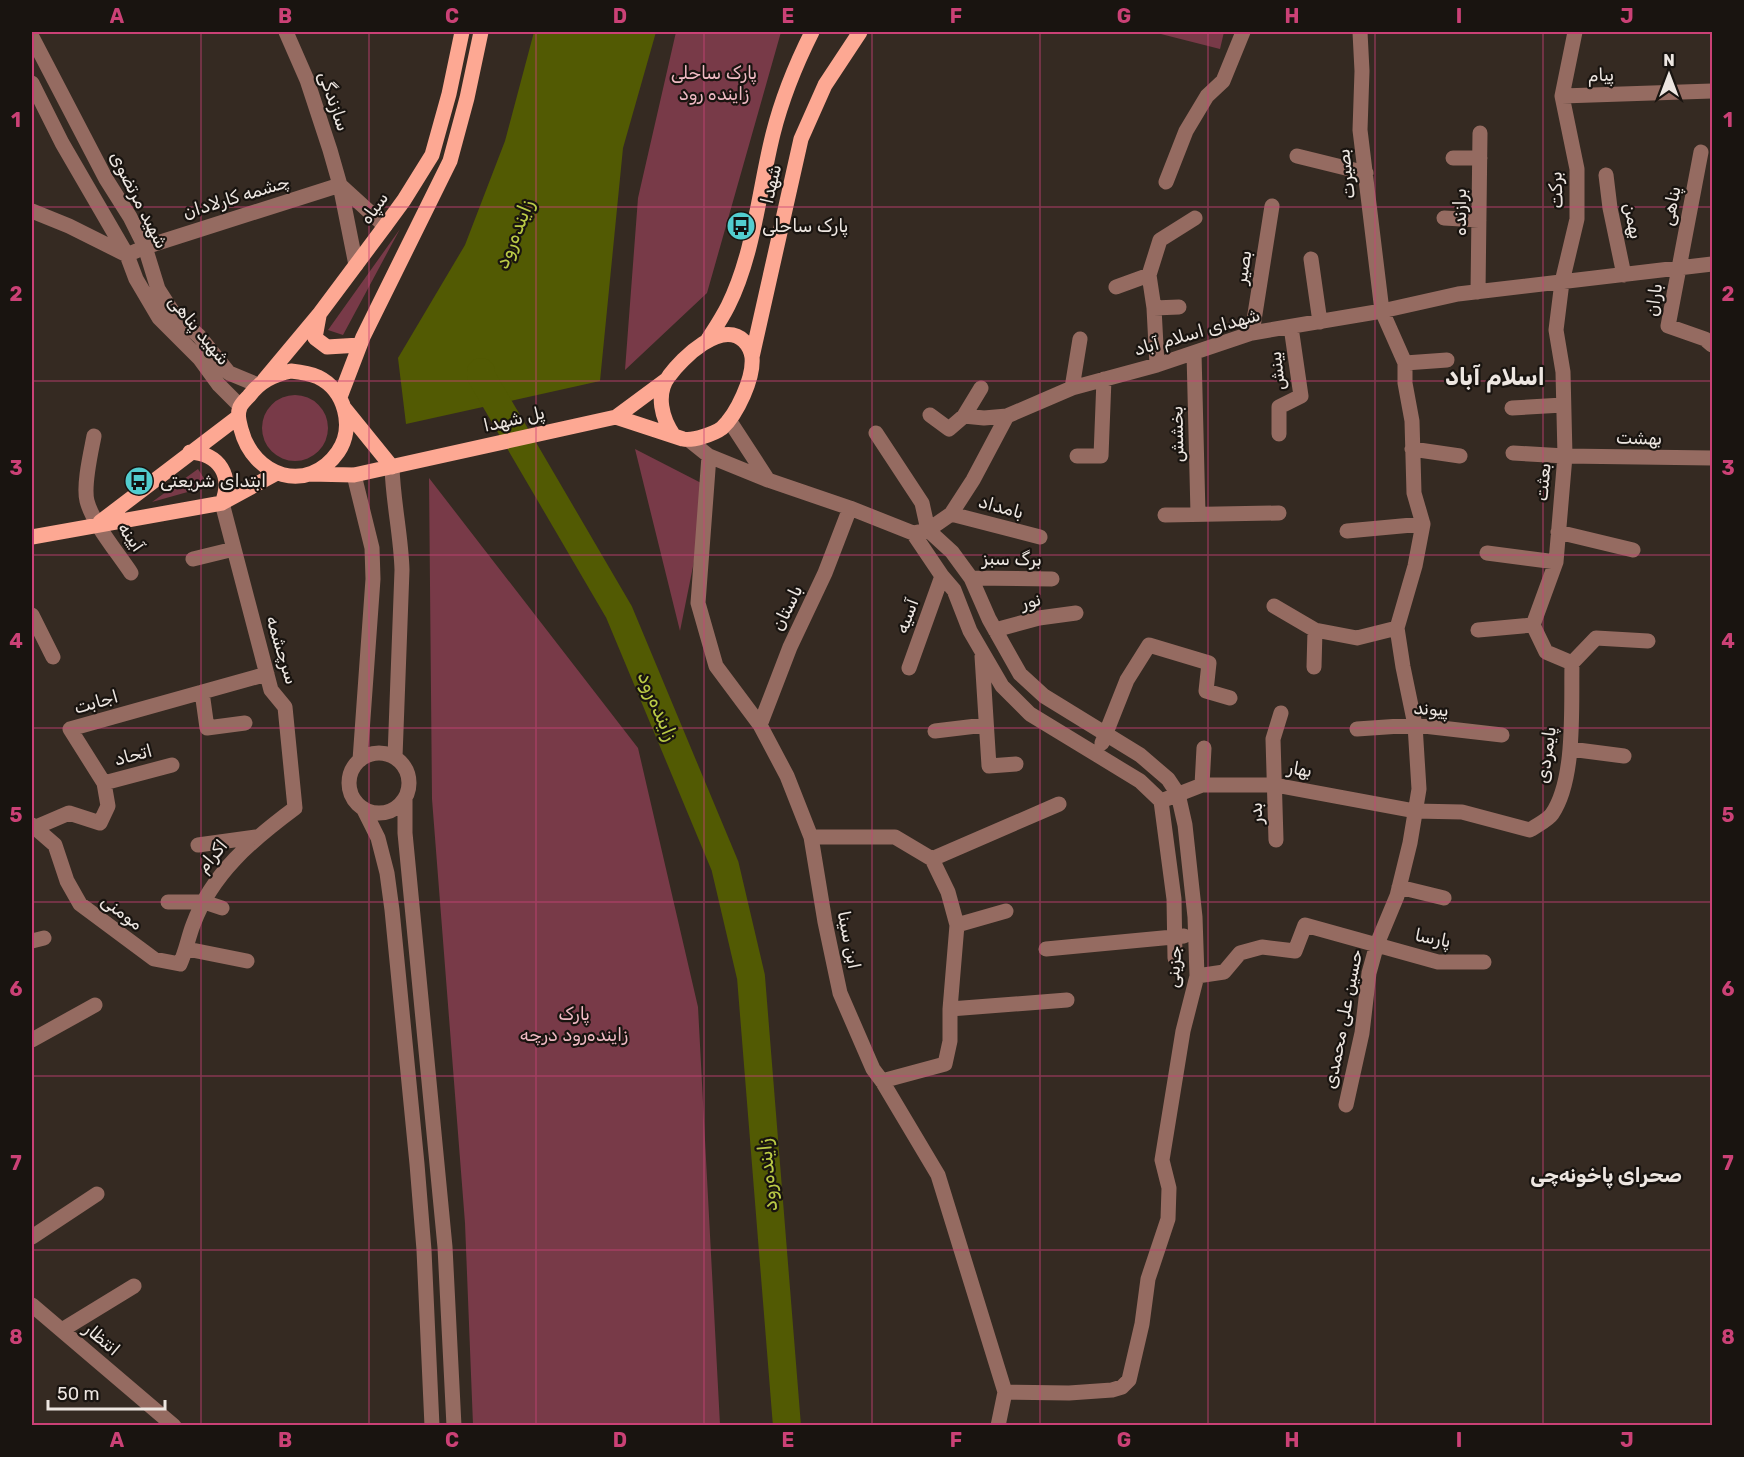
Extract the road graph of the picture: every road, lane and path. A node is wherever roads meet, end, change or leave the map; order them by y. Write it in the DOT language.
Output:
graph roads {
  1 [pos="286,32"];
  2 [pos="462,32"];
  3 [pos="481,32"];
  4 [pos="812,32"];
  5 [pos="860,32"];
  6 [pos="1244,32"];
  7 [pos="1360,32"];
  8 [pos="1575,32"];
  9 [pos="32,38"];
  10 [pos="32,83"];
  11 [pos="1713,90"];
  12 [pos="1562,96"];
  13 [pos="1480,133"];
  14 [pos="1701,152"];
  15 [pos="1297,156"];
  16 [pos="1453,158"];
  17 [pos="1480,158"];
  18 [pos="1365,173"];
  19 [pos="1606,175"];
  20 [pos="1166,182"];
  21 [pos="340,185"];
  22 [pos="1272,206"];
  23 [pos="32,211"];
  24 [pos="1195,218"];
  25 [pos="1444,218"];
  26 [pos="1479,220"];
  27 [pos="386,226"];
  28 [pos="145,246"];
  29 [pos="127,255"];
  30 [pos="1311,259"];
  31 [pos="1713,264"];
  32 [pos="356,265"];
  33 [pos="1679,268"];
  34 [pos="1149,275"];
  35 [pos="1624,275"];
  36 [pos="1562,282"];
  37 [pos="1116,287"];
  38 [pos="1478,292"];
  39 [pos="1179,307"];
  40 [pos="1154,308"];
  41 [pos="1382,311"];
  42 [pos="320,313"];
  43 [pos="1320,322"];
  44 [pos="1291,327"];
  45 [pos="1252,333"];
  46 [pos="1080,339"];
  47 [pos="707,342"];
  48 [pos="360,345"];
  49 [pos="1713,345"];
  50 [pos="1194,353"];
  51 [pos="752,357"];
  52 [pos="1447,360"];
  53 [pos="1405,363"];
  54 [pos="1157,365"];
  55 [pos="233,375"];
  56 [pos="1104,379"];
  57 [pos="666,380"];
  58 [pos="261,383"];
  59 [pos="219,385"];
  60 [pos="981,388"];
  61 [pos="1072,388"];
  62 [pos="342,403"];
  63 [pos="1563,405"];
  64 [pos="1512,408"];
  65 [pos="239,412"];
  66 [pos="930,415"];
  67 [pos="964,416"];
  68 [pos="1007,416"];
  69 [pos="616,417"];
  70 [pos="729,420"];
  71 [pos="876,433"];
  72 [pos="1279,434"];
  73 [pos="94,436"];
  74 [pos="681,438"];
  75 [pos="1412,449"];
  76 [pos="190,452"];
  77 [pos="1513,453"];
  78 [pos="709,456"];
  79 [pos="1077,456"];
  80 [pos="1460,456"];
  81 [pos="1564,456"];
  82 [pos="1713,458"];
  83 [pos="392,467"];
  84 [pos="277,473"];
  85 [pos="310,474"];
  86 [pos="354,475"];
  87 [pos="768,480"];
  88 [pos="222,503"];
  89 [pos="850,508"];
  90 [pos="1279,513"];
  91 [pos="951,514"];
  92 [pos="1198,514"];
  93 [pos="1165,515"];
  94 [pos="98,524"];
  95 [pos="1423,524"];
  96 [pos="928,530"];
  97 [pos="1347,531"];
  98 [pos="1558,532"];
  99 [pos="913,533"];
  100 [pos="32,537"];
  101 [pos="1040,537"];
  102 [pos="234,549"];
  103 [pos="1633,550"];
  104 [pos="1487,553"];
  105 [pos="193,559"];
  106 [pos="1556,562"];
  107 [pos="131,573"];
  108 [pos="942,576"];
  109 [pos="971,578"];
  110 [pos="1052,579"];
  111 [pos="1274,606"];
  112 [pos="1076,613"];
  113 [pos="32,615"];
  114 [pos="1533,625"];
  115 [pos="1397,628"];
  116 [pos="995,630"];
  117 [pos="1315,630"];
  118 [pos="1478,630"];
  119 [pos="1648,641"];
  120 [pos="982,653"];
  121 [pos="52,657"];
  122 [pos="1572,663"];
  123 [pos="1314,668"];
  124 [pos="909,669"];
  125 [pos="267,675"];
  126 [pos="202,692"];
  127 [pos="1044,696"];
  128 [pos="1230,698"];
  129 [pos="1281,713"];
  130 [pos="1030,714"];
  131 [pos="245,723"];
  132 [pos="760,725"];
  133 [pos="985,725"];
  134 [pos="1416,726"];
  135 [pos="1357,729"];
  136 [pos="935,731"];
  137 [pos="1107,734"];
  138 [pos="1502,735"];
  139 [pos="1204,748"];
  140 [pos="1570,749"];
  141 [pos="1098,754"];
  142 [pos="1624,756"];
  143 [pos="395,758"];
  144 [pos="360,760"];
  145 [pos="1016,764"];
  146 [pos="172,765"];
  147 [pos="104,783"];
  148 [pos="1275,784"];
  149 [pos="1202,785"];
  150 [pos="1178,794"];
  151 [pos="405,799"];
  152 [pos="1161,801"];
  153 [pos="1059,804"];
  154 [pos="295,808"];
  155 [pos="363,808"];
  156 [pos="1416,811"];
  157 [pos="33,826"];
  158 [pos="256,837"];
  159 [pos="811,837"];
  160 [pos="1276,840"];
  161 [pos="198,845"];
  162 [pos="932,859"];
  163 [pos="1399,886"];
  164 [pos="1444,898"];
  165 [pos="168,902"];
  166 [pos="204,902"];
  167 [pos="222,908"];
  168 [pos="1006,912"];
  169 [pos="957,925"];
  170 [pos="1174,936"];
  171 [pos="1196,936"];
  172 [pos="1377,944"];
  173 [pos="187,949"];
  174 [pos="1046,949"];
  175 [pos="1175,958"];
  176 [pos="247,961"];
  177 [pos="1484,962"];
  178 [pos="1197,976"];
  179 [pos="1067,1000"];
  180 [pos="95,1005"];
  181 [pos="950,1009"];
  182 [pos="32,1040"];
  183 [pos="882,1081"];
  184 [pos="1346,1105"];
  185 [pos="98,1194"];
  186 [pos="32,1237"];
  187 [pos="134,1286"];
  188 [pos="32,1305"];
  189 [pos="62,1330"];
  190 [pos="1005,1392"];
  191 [pos="174,1425"];
  192 [pos="432,1425"];
  193 [pos="454,1425"];
  194 [pos="998,1425"];
  1 -- 21 [label="street, سازندگی"];
  2 -- 27 [label="main road, سپاه"];
  3 -- 48 [label="main road"];
  4 -- 47 [label="main road, شهدا"];
  5 -- 51 [label="main road, شهدا"];
  6 -- 20 [label="street"];
  7 -- 18 [label="street, بصیرت"];
  8 -- 12 [label="street"];
  9 -- 28 [label="street, شهيد مرتضوی"];
  10 -- 29 [label="street, شهید پناهی"];
  11 -- 12 [label="street, پیام"];
  12 -- 36 [label="street, برکت"];
  13 -- 17 [label="street, برازنده"];
  14 -- 33 [label="street, پناهی"];
  15 -- 18 [label="street"];
  16 -- 17 [label="street"];
  17 -- 26 [label="street, برازنده"];
  18 -- 41 [label="street, بصیرت"];
  19 -- 35 [label="street, بهمن"];
  21 -- 27 [label="street"];
  21 -- 28 [label="street, چشمه کارلادان"];
  21 -- 32 [label="street, سازندگی"];
  22 -- 45 [label="street, بصیر"];
  23 -- 29 [label="street"];
  24 -- 34 [label="street"];
  25 -- 26 [label="street"];
  26 -- 38 [label="street, برازنده"];
  27 -- 32 [label="main road, سپاه"];
  28 -- 29 [label="street, چشمه کارلادان"];
  28 -- 55 [label="street, شهيد مرتضوی"];
  29 -- 59 [label="street, شهید پناهی"];
  30 -- 43 [label="street"];
  31 -- 33 [label="street, شهدای اسلام آباد"];
  32 -- 42 [label="main road, سپاه"];
  33 -- 35 [label="street, شهدای اسلام آباد"];
  33 -- 49 [label="street, باران"];
  34 -- 37 [label="street"];
  34 -- 40 [label="street"];
  35 -- 36 [label="street, شهدای اسلام آباد"];
  36 -- 38 [label="street, شهدای اسلام آباد"];
  36 -- 63 [label="street, بعثت"];
  38 -- 41 [label="street, شهدای اسلام آباد"];
  39 -- 40 [label="street"];
  40 -- 54 [label="street"];
  41 -- 43 [label="street, شهدای اسلام آباد"];
  41 -- 53 [label="street, حسین علی محمدی"];
  42 -- 48 [label="main road"];
  42 -- 58 [label="main road, سپاه"];
  43 -- 44 [label="street, شهدای اسلام آباد"];
  44 -- 45 [label="street, شهدای اسلام آباد"];
  44 -- 72 [label="street, بینش"];
  45 -- 50 [label="street, شهدای اسلام آباد"];
  46 -- 61 [label="street"];
  47 -- 51 [label="main road"];
  47 -- 57 [label="main road"];
  48 -- 62 [label="main road"];
  50 -- 54 [label="street, شهدای اسلام آباد"];
  50 -- 92 [label="street, بخشش"];
  51 -- 70 [label="main road"];
  52 -- 53 [label="street"];
  53 -- 75 [label="street, حسین علی محمدی"];
  54 -- 56 [label="street, شهدای اسلام آباد"];
  55 -- 58 [label="street, شهيد مرتضوی"];
  55 -- 59 [label="street"];
  56 -- 61 [label="street, شهدای اسلام آباد"];
  56 -- 79 [label="street"];
  57 -- 69 [label="main road"];
  57 -- 74 [label="main road"];
  58 -- 62 [label="main road"];
  58 -- 65 [label="main road"];
  59 -- 65 [label="street, شهید پناهی"];
  60 -- 67 [label="street"];
  61 -- 68 [label="street, شهدای اسلام آباد"];
  62 -- 83 [label="main road"];
  62 -- 85 [label="main road"];
  63 -- 64 [label="street"];
  63 -- 81 [label="street, بعثت"];
  65 -- 76 [label="main road"];
  65 -- 84 [label="main road"];
  66 -- 67 [label="street"];
  67 -- 68 [label="street"];
  68 -- 91 [label="street"];
  69 -- 74 [label="main road"];
  69 -- 83 [label="main road, پل شهدا"];
  70 -- 74 [label="main road"];
  70 -- 87 [label="street"];
  71 -- 96 [label="street"];
  73 -- 94 [label="street, آیینه"];
  74 -- 78 [label="street"];
  75 -- 80 [label="street"];
  75 -- 95 [label="street, حسین علی محمدی"];
  76 -- 88 [label="main road"];
  76 -- 94 [label="main road"];
  77 -- 81 [label="street, بهشت"];
  78 -- 87 [label="street"];
  78 -- 132 [label="street, ابن سینا"];
  81 -- 82 [label="street, بهشت"];
  81 -- 98 [label="street, بعثت"];
  83 -- 86 [label="main road, پل شهدا"];
  83 -- 143 [label="street"];
  84 -- 85 [label="main road"];
  84 -- 88 [label="main road"];
  85 -- 86 [label="main road, پل شهدا"];
  86 -- 144 [label="street"];
  87 -- 89 [label="street"];
  88 -- 94 [label="main road"];
  88 -- 102 [label="street, سرچشمه"];
  89 -- 99 [label="street"];
  89 -- 132 [label="street, باستان"];
  90 -- 92 [label="street"];
  91 -- 96 [label="street"];
  91 -- 101 [label="street, بامداد"];
  92 -- 93 [label="street"];
  94 -- 100 [label="main road"];
  94 -- 107 [label="street, آیینه"];
  95 -- 97 [label="street"];
  95 -- 115 [label="street, حسین علی محمدی"];
  96 -- 99 [label="street"];
  96 -- 109 [label="street, جزینی"];
  98 -- 103 [label="street"];
  98 -- 106 [label="street, بعثت"];
  99 -- 108 [label="street"];
  102 -- 105 [label="street"];
  102 -- 125 [label="street, سرچشمه"];
  104 -- 106 [label="street"];
  106 -- 114 [label="street, بعثت"];
  108 -- 120 [label="street"];
  108 -- 124 [label="street, آسیه"];
  109 -- 110 [label="street, برگ سبز"];
  109 -- 116 [label="street, جزینی"];
  111 -- 117 [label="street"];
  112 -- 116 [label="street, نور"];
  113 -- 121 [label="street"];
  114 -- 118 [label="street"];
  114 -- 122 [label="street"];
  115 -- 117 [label="street"];
  115 -- 134 [label="street, حسین علی محمدی"];
  116 -- 127 [label="street, جزینی"];
  117 -- 123 [label="street"];
  119 -- 122 [label="street"];
  120 -- 130 [label="street"];
  120 -- 133 [label="street"];
  122 -- 140 [label="street, پایمردی"];
  125 -- 126 [label="street, اجابت"];
  125 -- 154 [label="street, سرچشمه"];
  126 -- 131 [label="street"];
  126 -- 147 [label="street, اجابت"];
  127 -- 130 [label="street"];
  127 -- 137 [label="street, جزینی"];
  128 -- 137 [label="street"];
  129 -- 148 [label="street, بدر"];
  130 -- 141 [label="street"];
  132 -- 159 [label="street, ابن سینا"];
  133 -- 136 [label="street"];
  133 -- 145 [label="street"];
  134 -- 135 [label="street, پیوند"];
  134 -- 138 [label="street, پیوند"];
  134 -- 156 [label="street, حسین علی محمدی"];
  137 -- 141 [label="street"];
  137 -- 150 [label="street, جزینی"];
  139 -- 149 [label="street"];
  140 -- 142 [label="street"];
  140 -- 156 [label="street, پایمردی"];
  141 -- 152 [label="street"];
  143 -- 144 [label="street"];
  143 -- 151 [label="street"];
  144 -- 155 [label="street"];
  146 -- 147 [label="street, اتحاد"];
  147 -- 157 [label="street, اجابت"];
  148 -- 149 [label="street, بهار"];
  148 -- 156 [label="street, بهار"];
  148 -- 160 [label="street, بدر"];
  149 -- 150 [label="street, بهار"];
  150 -- 152 [label="street, بهار"];
  150 -- 171 [label="street, جزینی"];
  151 -- 155 [label="street"];
  151 -- 193 [label="street"];
  152 -- 170 [label="street"];
  153 -- 162 [label="street"];
  154 -- 158 [label="street, اکرام"];
  155 -- 192 [label="street"];
  156 -- 163 [label="street, حسین علی محمدی"];
  157 -- 173 [label="street, مومنی"];
  158 -- 161 [label="street"];
  158 -- 166 [label="street, اکرام"];
  159 -- 162 [label="street"];
  159 -- 183 [label="street, ابن سینا"];
  162 -- 169 [label="street"];
  163 -- 164 [label="street"];
  163 -- 172 [label="street, حسین علی محمدی"];
  165 -- 166 [label="street"];
  166 -- 167 [label="street"];
  166 -- 173 [label="street, اکرام"];
  168 -- 169 [label="street"];
  169 -- 181 [label="street"];
  170 -- 171 [label="street"];
  170 -- 174 [label="street"];
  170 -- 175 [label="street"];
  171 -- 178 [label="street, جزینی"];
  172 -- 177 [label="street, پارسا"];
  172 -- 178 [label="street, پارسا"];
  172 -- 184 [label="street, حسین علی محمدی"];
  173 -- 176 [label="street"];
  178 -- 190 [label="street, جزینی"];
  179 -- 181 [label="street"];
  180 -- 182 [label="street"];
  181 -- 183 [label="street"];
  183 -- 190 [label="street, ابن سینا"];
  185 -- 186 [label="street"];
  187 -- 189 [label="street"];
  188 -- 189 [label="street, انتظار"];
  189 -- 191 [label="street, انتظار"];
  190 -- 194 [label="street, ابن سینا"];
}
